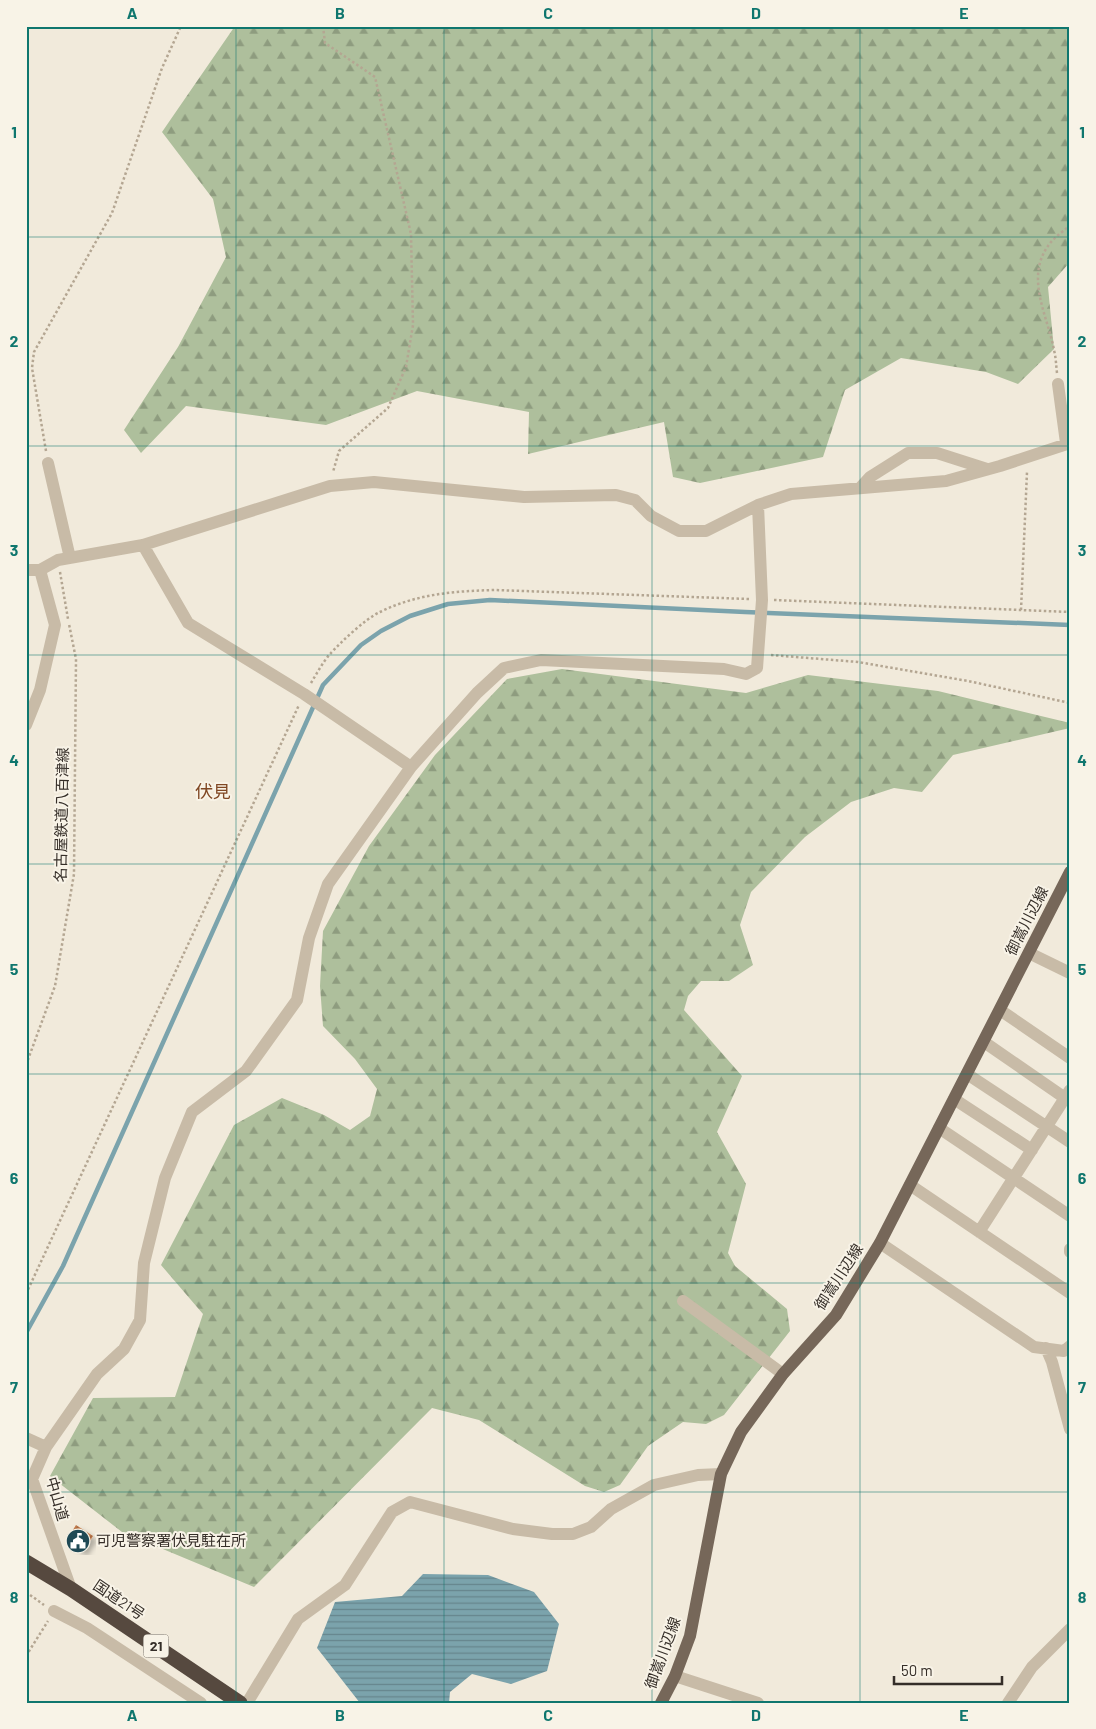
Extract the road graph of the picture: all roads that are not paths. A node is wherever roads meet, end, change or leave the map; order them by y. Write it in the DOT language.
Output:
graph roads {
  1 [pos="1058,384"];
  2 [pos="1068,443"];
  3 [pos="48,463"];
  4 [pos="987,470"];
  5 [pos="860,488"];
  6 [pos="758,505"];
  7 [pos="143,546"];
  8 [pos="64,559"];
  9 [pos="26,570"];
  10 [pos="40,570"];
  11 [pos="26,725"];
  12 [pos="411,767"];
  13 [pos="1070,872"];
  14 [pos="1029,953"];
  15 [pos="1070,973"];
  16 [pos="1000,1010"];
  17 [pos="984,1042"];
  18 [pos="1070,1058"];
  19 [pos="967,1074"];
  20 [pos="1067,1094"];
  21 [pos="954,1099"];
  22 [pos="1046,1126"];
  23 [pos="939,1128"];
  24 [pos="1070,1142"];
  25 [pos="1032,1150"];
  26 [pos="1013,1179"];
  27 [pos="910,1186"];
  28 [pos="1070,1216"];
  29 [pos="979,1232"];
  30 [pos="880,1243"];
  31 [pos="1070,1294"];
  32 [pos="683,1301"];
  33 [pos="1070,1346"];
  34 [pos="1046,1348"];
  35 [pos="783,1374"];
  36 [pos="1070,1430"];
  37 [pos="26,1438"];
  38 [pos="46,1447"];
  39 [pos="721,1474"];
  40 [pos="26,1562"];
  41 [pos="71,1589"];
  42 [pos="54,1612"];
  43 [pos="1070,1628"];
  44 [pos="675,1676"];
  45 [pos="201,1703"];
  46 [pos="240,1703"];
  47 [pos="247,1703"];
  48 [pos="662,1703"];
  49 [pos="758,1703"];
  50 [pos="1008,1703"];
  1 -- 2 [label="street"];
  2 -- 4 [label="street"];
  3 -- 8 [label="street"];
  4 -- 5 [label="street"];
  4 -- 5 [label="street"];
  5 -- 6 [label="street"];
  6 -- 7 [label="street"];
  6 -- 12 [label="street, 中山道"];
  7 -- 8 [label="street"];
  7 -- 12 [label="street"];
  8 -- 10 [label="street"];
  9 -- 10 [label="street"];
  10 -- 11 [label="street"];
  12 -- 38 [label="street, 中山道"];
  13 -- 14 [label="main road, 御嵩川辺線"];
  14 -- 15 [label="street"];
  14 -- 16 [label="main road, 御嵩川辺線"];
  16 -- 17 [label="main road, 御嵩川辺線"];
  16 -- 18 [label="street"];
  17 -- 19 [label="main road, 御嵩川辺線"];
  17 -- 20 [label="street"];
  19 -- 21 [label="main road, 御嵩川辺線"];
  19 -- 22 [label="street"];
  20 -- 22 [label="street"];
  21 -- 23 [label="main road, 御嵩川辺線"];
  21 -- 25 [label="street"];
  22 -- 24 [label="street"];
  22 -- 25 [label="street"];
  23 -- 26 [label="street"];
  23 -- 27 [label="main road, 御嵩川辺線"];
  25 -- 26 [label="street"];
  26 -- 28 [label="street"];
  26 -- 29 [label="street"];
  27 -- 29 [label="street"];
  27 -- 30 [label="main road, 御嵩川辺線"];
  29 -- 31 [label="street"];
  30 -- 34 [label="street"];
  30 -- 35 [label="main road, 御嵩川辺線"];
  32 -- 35 [label="street"];
  33 -- 34 [label="street"];
  34 -- 36 [label="street"];
  35 -- 39 [label="main road, 御嵩川辺線"];
  37 -- 38 [label="street"];
  38 -- 41 [label="street, 中山道"];
  39 -- 44 [label="main road, 御嵩川辺線"];
  39 -- 47 [label="street"];
  40 -- 41 [label="highway, 国道21号 / 21"];
  41 -- 46 [label="highway, 国道21号 / 21"];
  42 -- 45 [label="street"];
  43 -- 50 [label="street"];
  44 -- 48 [label="main road, 御嵩川辺線"];
  44 -- 49 [label="street"];
}
